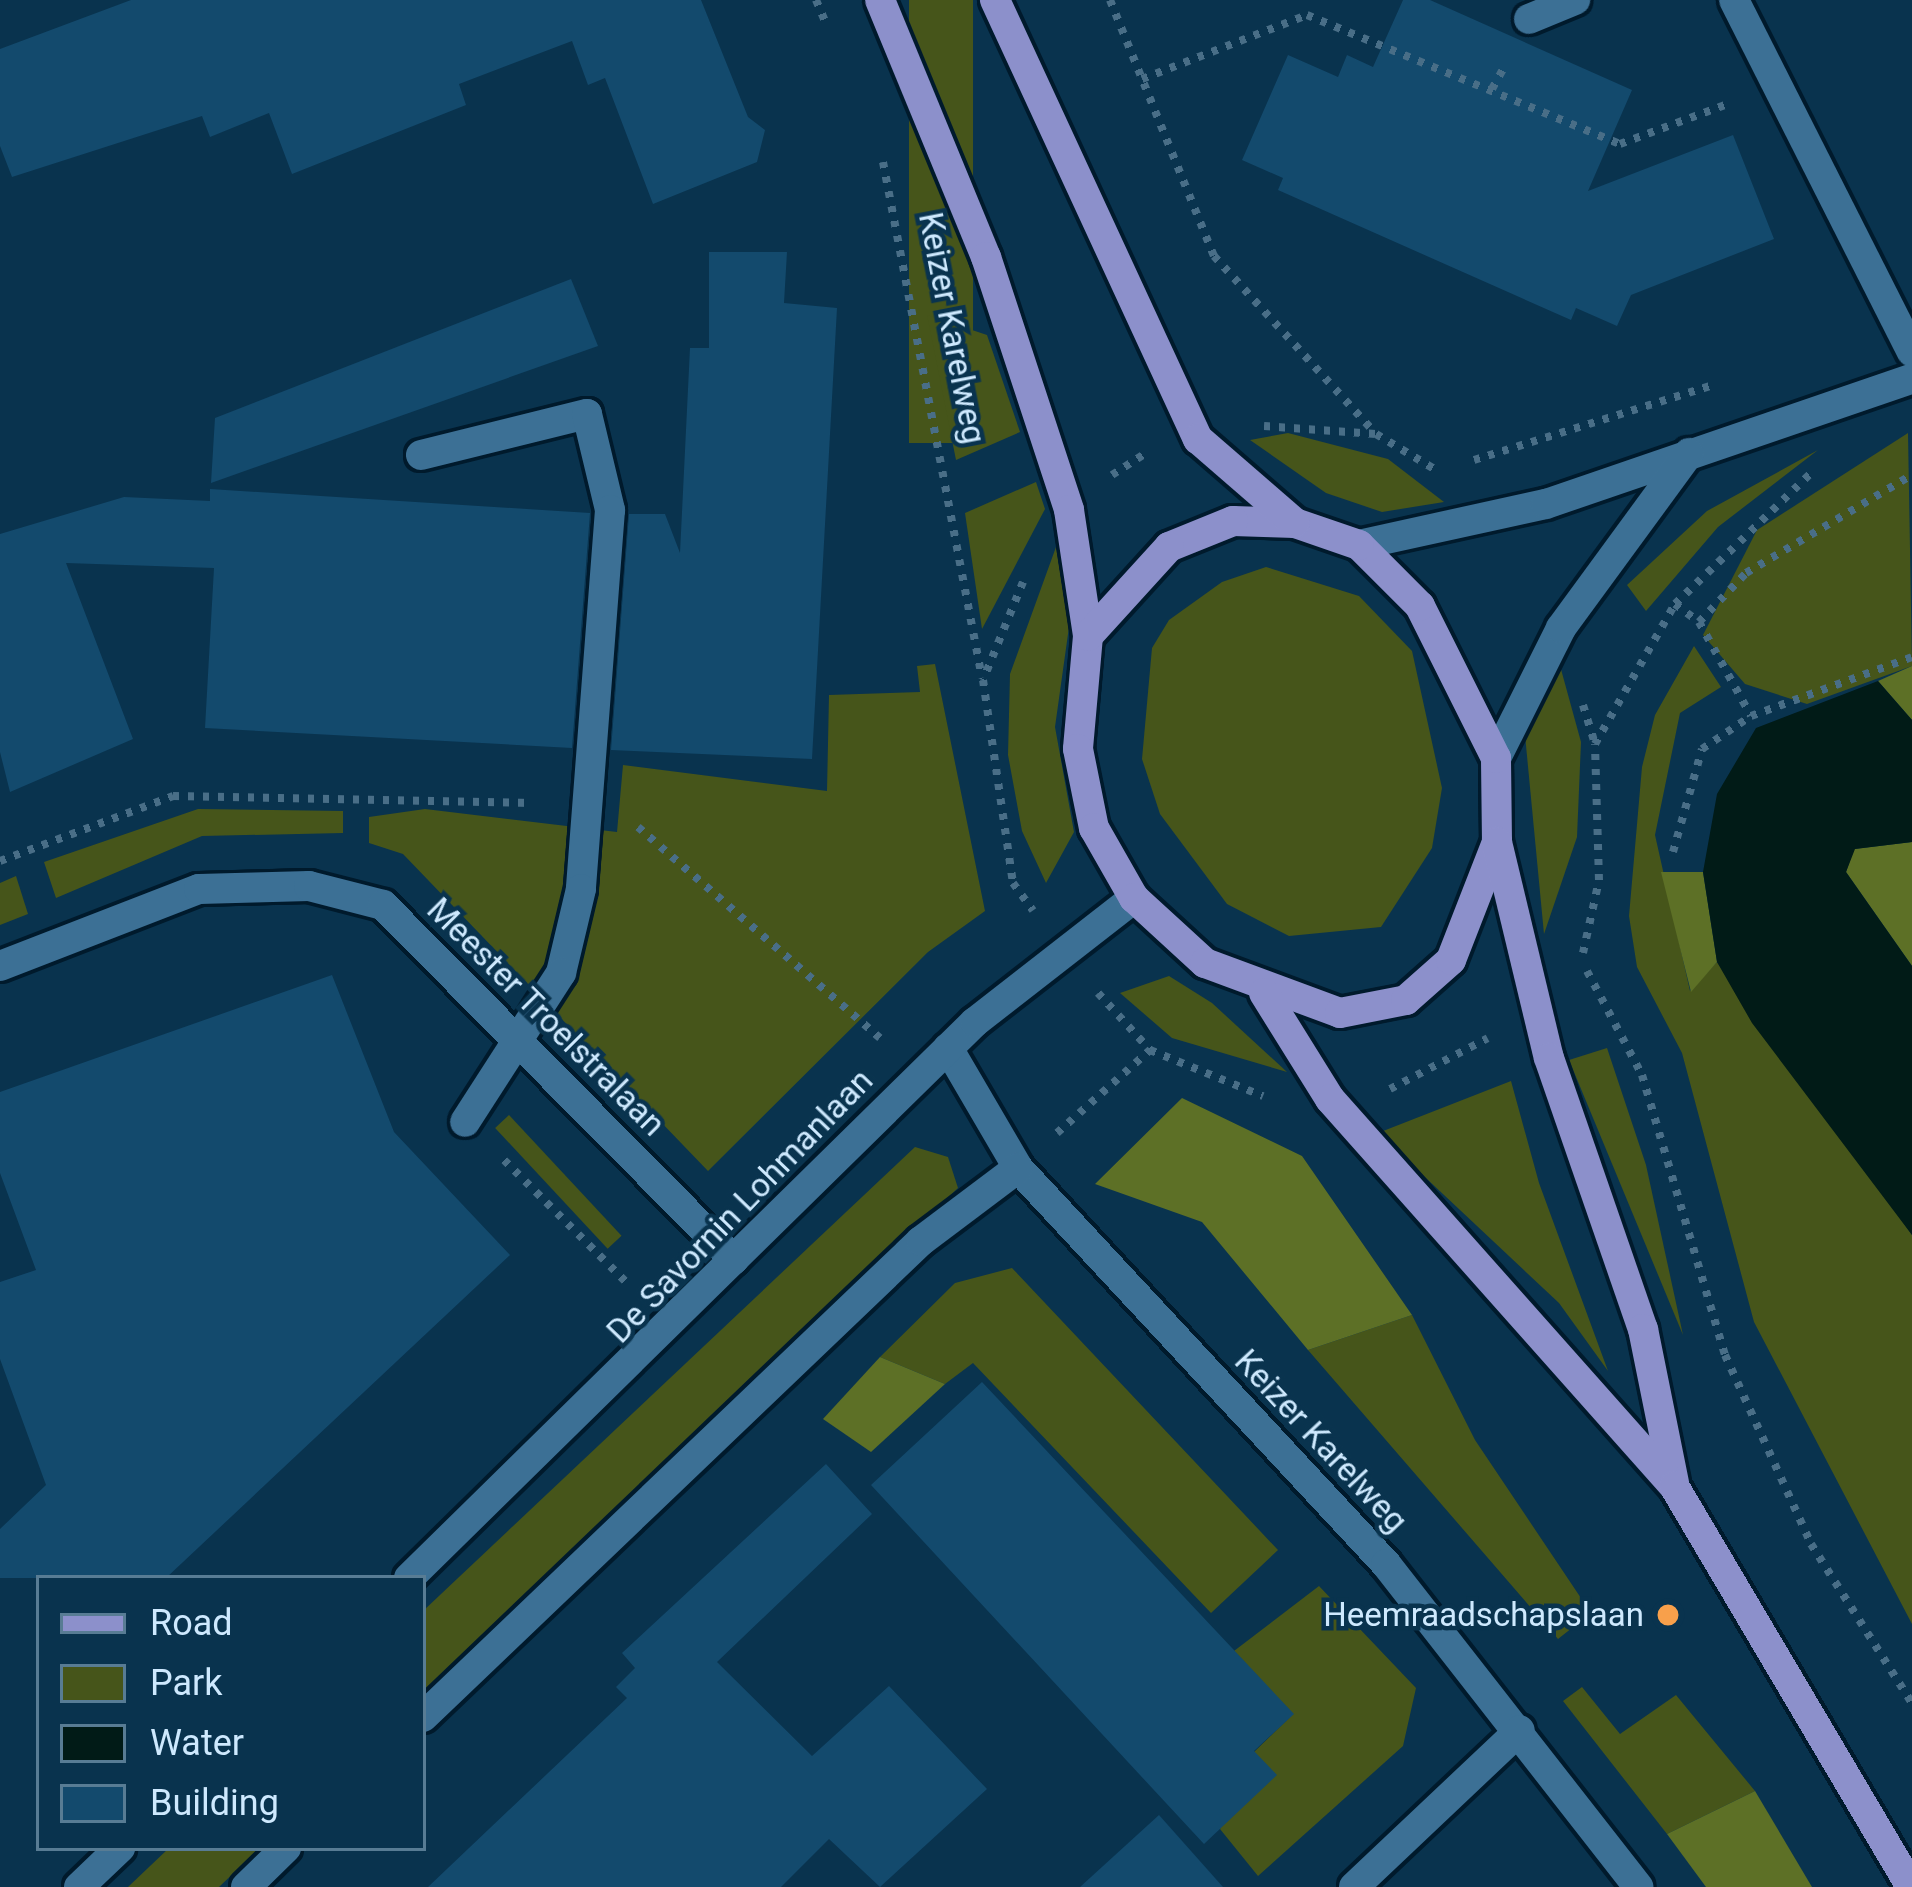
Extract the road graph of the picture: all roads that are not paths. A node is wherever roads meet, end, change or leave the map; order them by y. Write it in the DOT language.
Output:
graph roads {
  1 [pos="880,0"];
  2 [pos="995,0"];
  3 [pos="1575,0"];
  4 [pos="1734,0"];
  5 [pos="1529,19"];
  6 [pos="1912,352"];
  7 [pos="1912,379"];
  8 [pos="1689,453"];
  9 [pos="421,455"];
  10 [pos="1295,523"];
  11 [pos="1359,545"];
  12 [pos="1088,636"];
  13 [pos="1496,758"];
  14 [pos="1497,842"];
  15 [pos="1134,898"];
  16 [pos="0,966"];
  17 [pos="1264,993"];
  18 [pos="526,1042"];
  19 [pos="947,1048"];
  20 [pos="466,1122"];
  21 [pos="1018,1168"];
  22 [pos="734,1260"];
  23 [pos="1674,1486"];
  24 [pos="412,1575"];
  25 [pos="426,1715"];
  26 [pos="1520,1730"];
  27 [pos="117,1851"];
  28 [pos="283,1851"];
  29 [pos="79,1887"];
  30 [pos="246,1887"];
  31 [pos="1354,1887"];
  32 [pos="1638,1887"];
  33 [pos="1911,1887"];
  1 -- 12 [label="main road, Keizer Karelweg"];
  2 -- 10 [label="main road"];
  3 -- 5 [label="street"];
  4 -- 6 [label="street"];
  7 -- 8 [label="street"];
  8 -- 11 [label="street"];
  8 -- 13 [label="street"];
  9 -- 18 [label="street"];
  10 -- 11 [label="main road"];
  10 -- 12 [label="main road"];
  11 -- 13 [label="main road"];
  12 -- 15 [label="main road, Keizer Karelweg"];
  13 -- 14 [label="main road"];
  14 -- 17 [label="main road, Keizer Karelweg"];
  14 -- 23 [label="main road"];
  15 -- 17 [label="main road, Keizer Karelweg"];
  15 -- 19 [label="street, De Savornin Lohmanlaan"];
  16 -- 18 [label="street, Meester Troelstralaan"];
  17 -- 23 [label="main road"];
  18 -- 20 [label="street"];
  18 -- 22 [label="street, Meester Troelstralaan"];
  19 -- 21 [label="street, Keizer Karelweg"];
  19 -- 22 [label="street, De Savornin Lohmanlaan"];
  21 -- 25 [label="street"];
  21 -- 26 [label="street, Keizer Karelweg"];
  22 -- 24 [label="street, De Savornin Lohmanlaan"];
  23 -- 33 [label="main road"];
  26 -- 31 [label="street"];
  26 -- 32 [label="street, Keizer Karelweg"];
  27 -- 29 [label="street"];
  28 -- 30 [label="street"];
}
